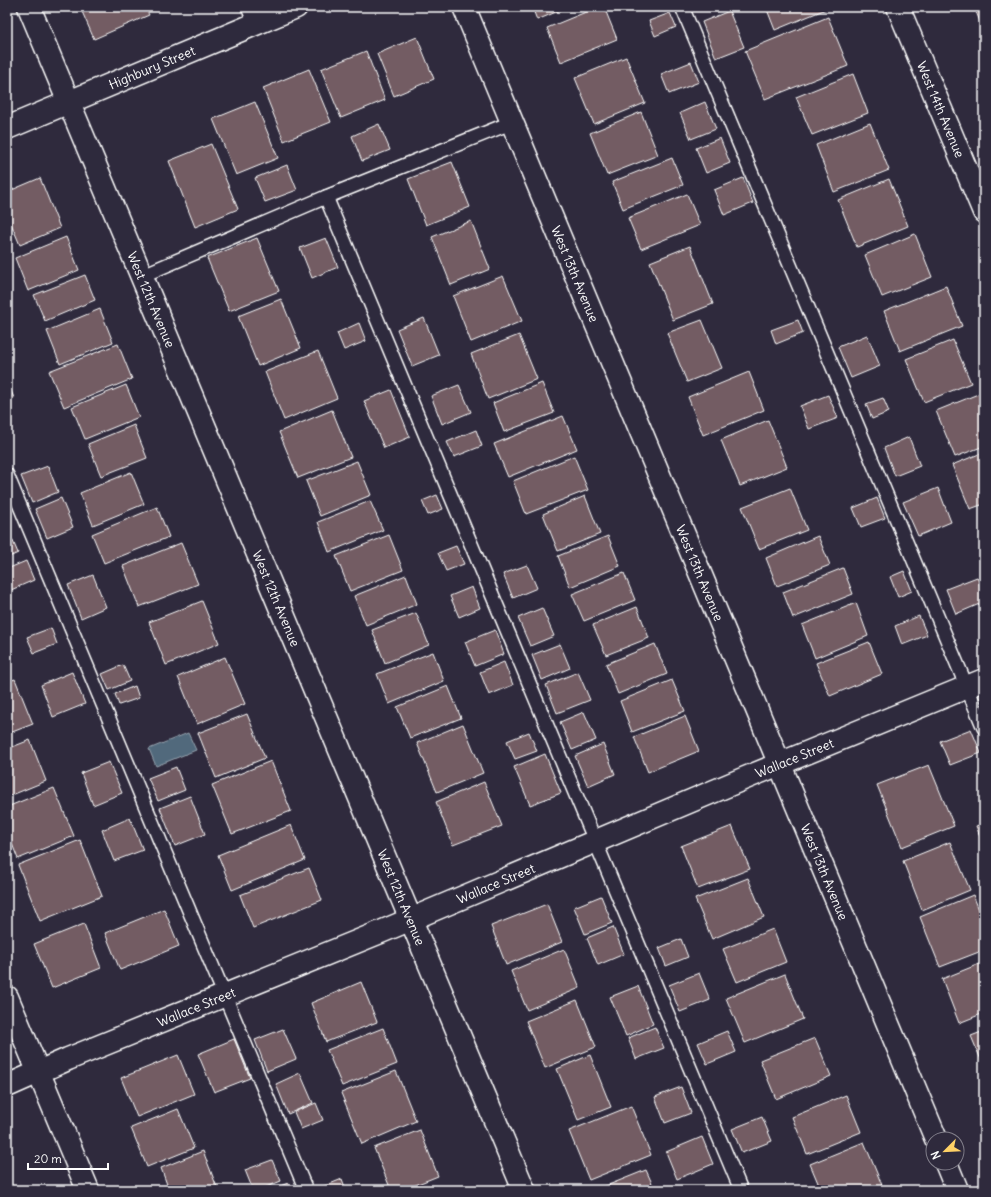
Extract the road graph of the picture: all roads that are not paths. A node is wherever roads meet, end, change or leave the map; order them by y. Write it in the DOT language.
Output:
graph roads {
  1 [pos="29,7"];
  2 [pos="296,7"];
  3 [pos="464,7"];
  4 [pos="682,7"];
  5 [pos="898,7"];
  6 [pos="252,16"];
  7 [pos="69,102"];
  8 [pos="513,122"];
  9 [pos="7,128"];
  10 [pos="326,197"];
  11 [pos="984,212"];
  12 [pos="141,276"];
  13 [pos="7,475"];
  14 [pos="976,684"];
  15 [pos="984,728"];
  16 [pos="780,764"];
  17 [pos="596,841"];
  18 [pos="411,920"];
  19 [pos="225,996"];
  20 [pos="7,997"];
  21 [pos="38,1072"];
  22 [pos="7,1086"];
  23 [pos="933,1131"];
  24 [pos="949,1171"];
  25 [pos="88,1190"];
  26 [pos="306,1190"];
  27 [pos="524,1190"];
  28 [pos="741,1190"];
  29 [pos="957,1190"];
  1 -- 7 [label="street, West 12th Avenue"];
  2 -- 6 [label="street, Highbury Street"];
  3 -- 8 [label="street, West 13th Avenue"];
  4 -- 14 [label="lane"];
  5 -- 11 [label="street, West 14th Avenue"];
  6 -- 7 [label="street, Highbury Street"];
  7 -- 9 [label="street, Highbury Street"];
  7 -- 12 [label="street, West 12th Avenue"];
  8 -- 10 [label="lane"];
  8 -- 16 [label="street, West 13th Avenue"];
  10 -- 12 [label="lane"];
  10 -- 17 [label="lane"];
  12 -- 18 [label="street, West 12th Avenue"];
  13 -- 19 [label="lane"];
  14 -- 15 [label="lane"];
  14 -- 16 [label="street, Wallace Street"];
  16 -- 17 [label="street, Wallace Street"];
  16 -- 23 [label="street, West 13th Avenue"];
  17 -- 18 [label="street, Wallace Street"];
  17 -- 28 [label="lane"];
  18 -- 19 [label="street, Wallace Street"];
  18 -- 27 [label="street, West 12th Avenue"];
  19 -- 21 [label="street, Wallace Street"];
  19 -- 26 [label="lane"];
  20 -- 21 [label="street"];
  21 -- 22 [label="street, Wallace Street"];
  21 -- 25 [label="street"];
  24 -- 29 [label="street"];
}
